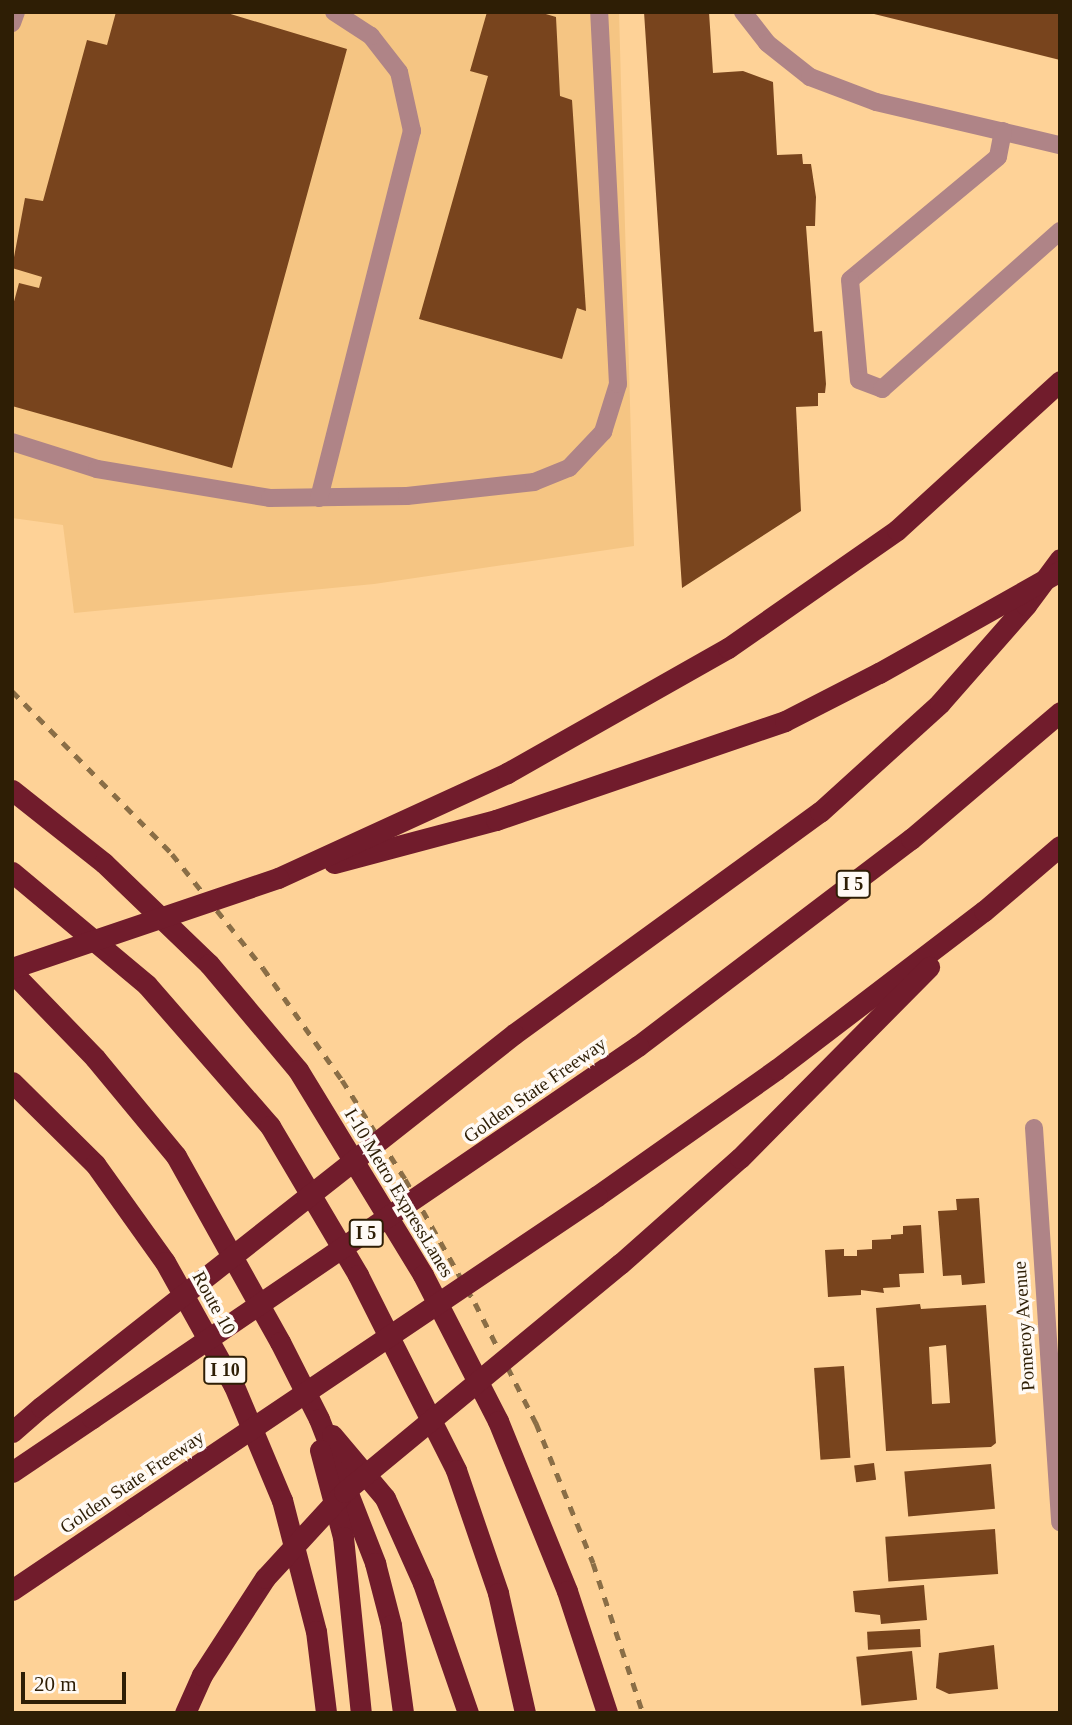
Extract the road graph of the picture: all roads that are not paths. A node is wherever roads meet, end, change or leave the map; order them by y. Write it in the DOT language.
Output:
graph roads {
  1 [pos="16,12"];
  2 [pos="334,12"];
  3 [pos="599,12"];
  4 [pos="743,12"];
  5 [pos="12,23"];
  6 [pos="1003,131"];
  7 [pos="1060,145"];
  8 [pos="1060,231"];
  9 [pos="1060,381"];
  10 [pos="12,442"];
  11 [pos="319,498"];
  12 [pos="1060,559"];
  13 [pos="1060,571"];
  14 [pos="1060,712"];
  15 [pos="12,790"];
  16 [pos="1060,846"];
  17 [pos="12,872"];
  18 [pos="278,878"];
  19 [pos="985,911"];
  20 [pos="12,970"];
  21 [pos="12,1082"];
  22 [pos="1034,1128"];
  23 [pos="1052,1328"];
  24 [pos="280,1342"];
  25 [pos="319,1419"];
  26 [pos="12,1432"];
  27 [pos="12,1472"];
  28 [pos="1060,1522"];
  29 [pos="12,1590"];
  30 [pos="184,1713"];
  31 [pos="326,1713"];
  32 [pos="361,1713"];
  33 [pos="403,1713"];
  34 [pos="468,1713"];
  35 [pos="525,1713"];
  36 [pos="607,1713"];
  1 -- 5 [label="street"];
  2 -- 11 [label="street"];
  3 -- 11 [label="street"];
  4 -- 6 [label="street"];
  6 -- 7 [label="street"];
  6 -- 8 [label="street"];
  9 -- 18 [label="highway"];
  10 -- 11 [label="street"];
  12 -- 26 [label="highway, bridge"];
  13 -- 18 [label="highway, bridge"];
  14 -- 27 [label="highway, Golden State Freeway / I 5, bridge"];
  15 -- 36 [label="highway, I-10 Metro ExpressLanes"];
  16 -- 19 [label="highway, Golden State Freeway"];
  17 -- 35 [label="highway"];
  18 -- 20 [label="highway, bridge"];
  19 -- 29 [label="highway, Golden State Freeway, bridge"];
  19 -- 30 [label="highway, bridge"];
  20 -- 24 [label="highway"];
  21 -- 31 [label="highway, Route 10 / I 10"];
  22 -- 23 [label="street, Pomeroy Avenue"];
  23 -- 28 [label="street, Pomeroy Avenue"];
  24 -- 25 [label="highway"];
  24 -- 32 [label="highway"];
  25 -- 33 [label="highway"];
  25 -- 34 [label="highway"];
}
